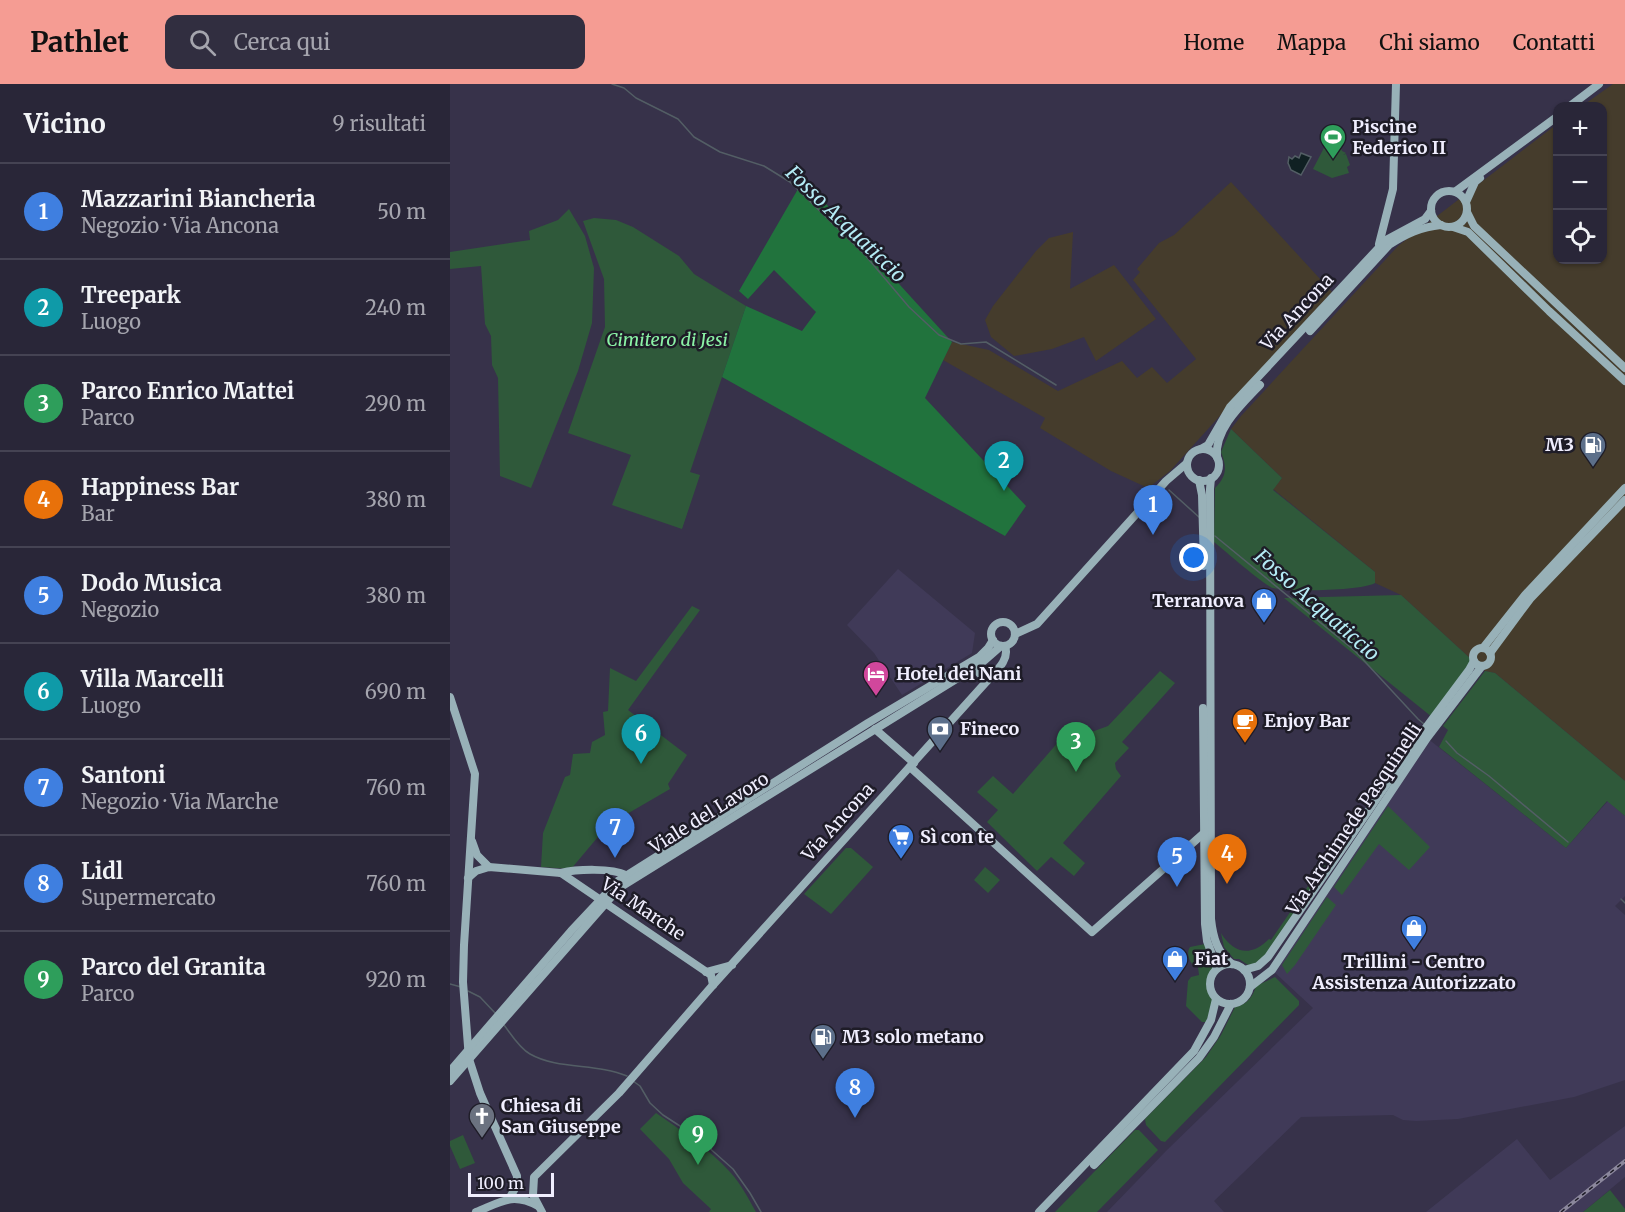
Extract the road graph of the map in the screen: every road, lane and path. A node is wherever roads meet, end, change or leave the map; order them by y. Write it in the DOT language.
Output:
graph roads {
  1 [pos="1396,84"];
  2 [pos="1599,84"];
  3 [pos="1575,102"];
  4 [pos="1553,119"];
  5 [pos="1500,158"];
  6 [pos="1456,191"];
  7 [pos="1467,202"];
  8 [pos="1431,211"];
  9 [pos="1467,212"];
  10 [pos="1441,225"];
  11 [pos="1453,227"];
  12 [pos="1374,253"];
  13 [pos="1625,368"];
  14 [pos="1625,381"];
  15 [pos="1201,449"];
  16 [pos="1217,457"];
  17 [pos="1187,463"];
  18 [pos="1196,478"];
  19 [pos="1211,478"];
  20 [pos="1166,481"];
  21 [pos="1625,488"];
  22 [pos="1625,500"];
  23 [pos="1014,630"];
  24 [pos="993,640"];
  25 [pos="1003,646"];
  26 [pos="1487,651"];
  27 [pos="1478,663"];
  28 [pos="974,668"];
  29 [pos="987,681"];
  30 [pos="450,697"];
  31 [pos="875,729"];
  32 [pos="912,765"];
  33 [pos="1204,833"];
  34 [pos="471,837"];
  35 [pos="469,861"];
  36 [pos="482,861"];
  37 [pos="489,867"];
  38 [pos="561,873"];
  39 [pos="626,875"];
  40 [pos="468,878"];
  41 [pos="603,901"];
  42 [pos="732,964"];
  43 [pos="1233,964"];
  44 [pos="1217,968"];
  45 [pos="1244,970"];
  46 [pos="706,972"];
  47 [pos="713,985"];
  48 [pos="1250,987"];
  49 [pos="1216,999"];
  50 [pos="1231,1004"];
  51 [pos="491,1029"];
  52 [pos="469,1049"];
  53 [pos="469,1059"];
  54 [pos="450,1071"];
  55 [pos="450,1081"];
  56 [pos="517,1176"];
  57 [pos="534,1177"];
  58 [pos="509,1199"];
  59 [pos="540,1209"];
  60 [pos="476,1212"];
  61 [pos="1039,1212"];
  62 [pos="1047,1212"];
  1 -- 12 [label="main road"];
  2 -- 3 [label="main road"];
  4 -- 5 [label="main road, Via Ancona"];
  5 -- 6 [label="main road, Via Ancona"];
  5 -- 7 [label="main road, Via Ancona"];
  6 -- 7 [label="main road"];
  6 -- 8 [label="main road, Via Ancona"];
  7 -- 9 [label="main road, Via Ancona"];
  8 -- 10 [label="main road"];
  8 -- 12 [label="main road, Via Ancona"];
  9 -- 11 [label="main road"];
  9 -- 13 [label="main road"];
  10 -- 11 [label="main road, Via Ancona"];
  10 -- 16 [label="main road, Via Ancona"];
  11 -- 14 [label="main road"];
  12 -- 15 [label="main road, Via Ancona"];
  15 -- 16 [label="main road"];
  15 -- 17 [label="main road"];
  16 -- 19 [label="main road"];
  17 -- 18 [label="main road"];
  17 -- 20 [label="main road"];
  18 -- 19 [label="main road"];
  18 -- 20 [label="main road"];
  18 -- 33 [label="main road"];
  19 -- 43 [label="main road"];
  20 -- 23 [label="main road"];
  21 -- 26 [label="main road, Via Archimede Pasquinelli"];
  22 -- 26 [label="main road, Via Archimede Pasquinelli"];
  23 -- 24 [label="main road, Viale del Lavoro"];
  23 -- 25 [label="main road, Viale del Lavoro"];
  24 -- 25 [label="main road"];
  24 -- 39 [label="main road, Viale del Lavoro"];
  25 -- 28 [label="main road, Viale del Lavoro"];
  25 -- 29 [label="main road, Via Ancona"];
  26 -- 27 [label="main road, Via Archimede Pasquinelli"];
  26 -- 27 [label="main road, Via Archimede Pasquinelli"];
  27 -- 45 [label="main road, Via Archimede Pasquinelli"];
  27 -- 48 [label="main road, Via Archimede Pasquinelli"];
  28 -- 29 [label="main road"];
  28 -- 31 [label="main road, Viale del Lavoro"];
  29 -- 32 [label="main road, Via Ancona"];
  30 -- 34 [label="main road"];
  31 -- 32 [label="main road"];
  31 -- 41 [label="main road, Viale del Lavoro"];
  32 -- 33 [label="main road"];
  32 -- 42 [label="main road, Via Ancona"];
  33 -- 44 [label="main road"];
  34 -- 35 [label="main road"];
  34 -- 36 [label="main road"];
  35 -- 36 [label="main road"];
  35 -- 40 [label="main road"];
  36 -- 37 [label="main road"];
  37 -- 38 [label="main road, Via Marche"];
  37 -- 40 [label="main road"];
  38 -- 39 [label="main road, Via Marche"];
  38 -- 41 [label="main road, Via Marche"];
  39 -- 41 [label="main road, Viale del Lavoro"];
  40 -- 52 [label="main road"];
  41 -- 46 [label="main road, Via Marche"];
  41 -- 51 [label="main road, Viale del Lavoro"];
  42 -- 46 [label="main road"];
  42 -- 47 [label="main road, Via Ancona"];
  43 -- 44 [label="main road"];
  43 -- 45 [label="main road"];
  44 -- 49 [label="main road"];
  45 -- 48 [label="main road"];
  46 -- 47 [label="main road, Via Marche"];
  47 -- 57 [label="main road, Via Ancona"];
  48 -- 50 [label="main road"];
  49 -- 50 [label="main road"];
  49 -- 61 [label="main road"];
  50 -- 62 [label="main road"];
  51 -- 52 [label="main road, Viale del Lavoro"];
  51 -- 53 [label="main road, Viale del Lavoro"];
  52 -- 53 [label="main road"];
  52 -- 54 [label="main road, Viale del Lavoro"];
  53 -- 55 [label="main road, Viale del Lavoro"];
  53 -- 56 [label="main road"];
  56 -- 57 [label="main road"];
  56 -- 58 [label="main road"];
  57 -- 59 [label="main road"];
  58 -- 59 [label="main road"];
  58 -- 60 [label="main road"];
}
